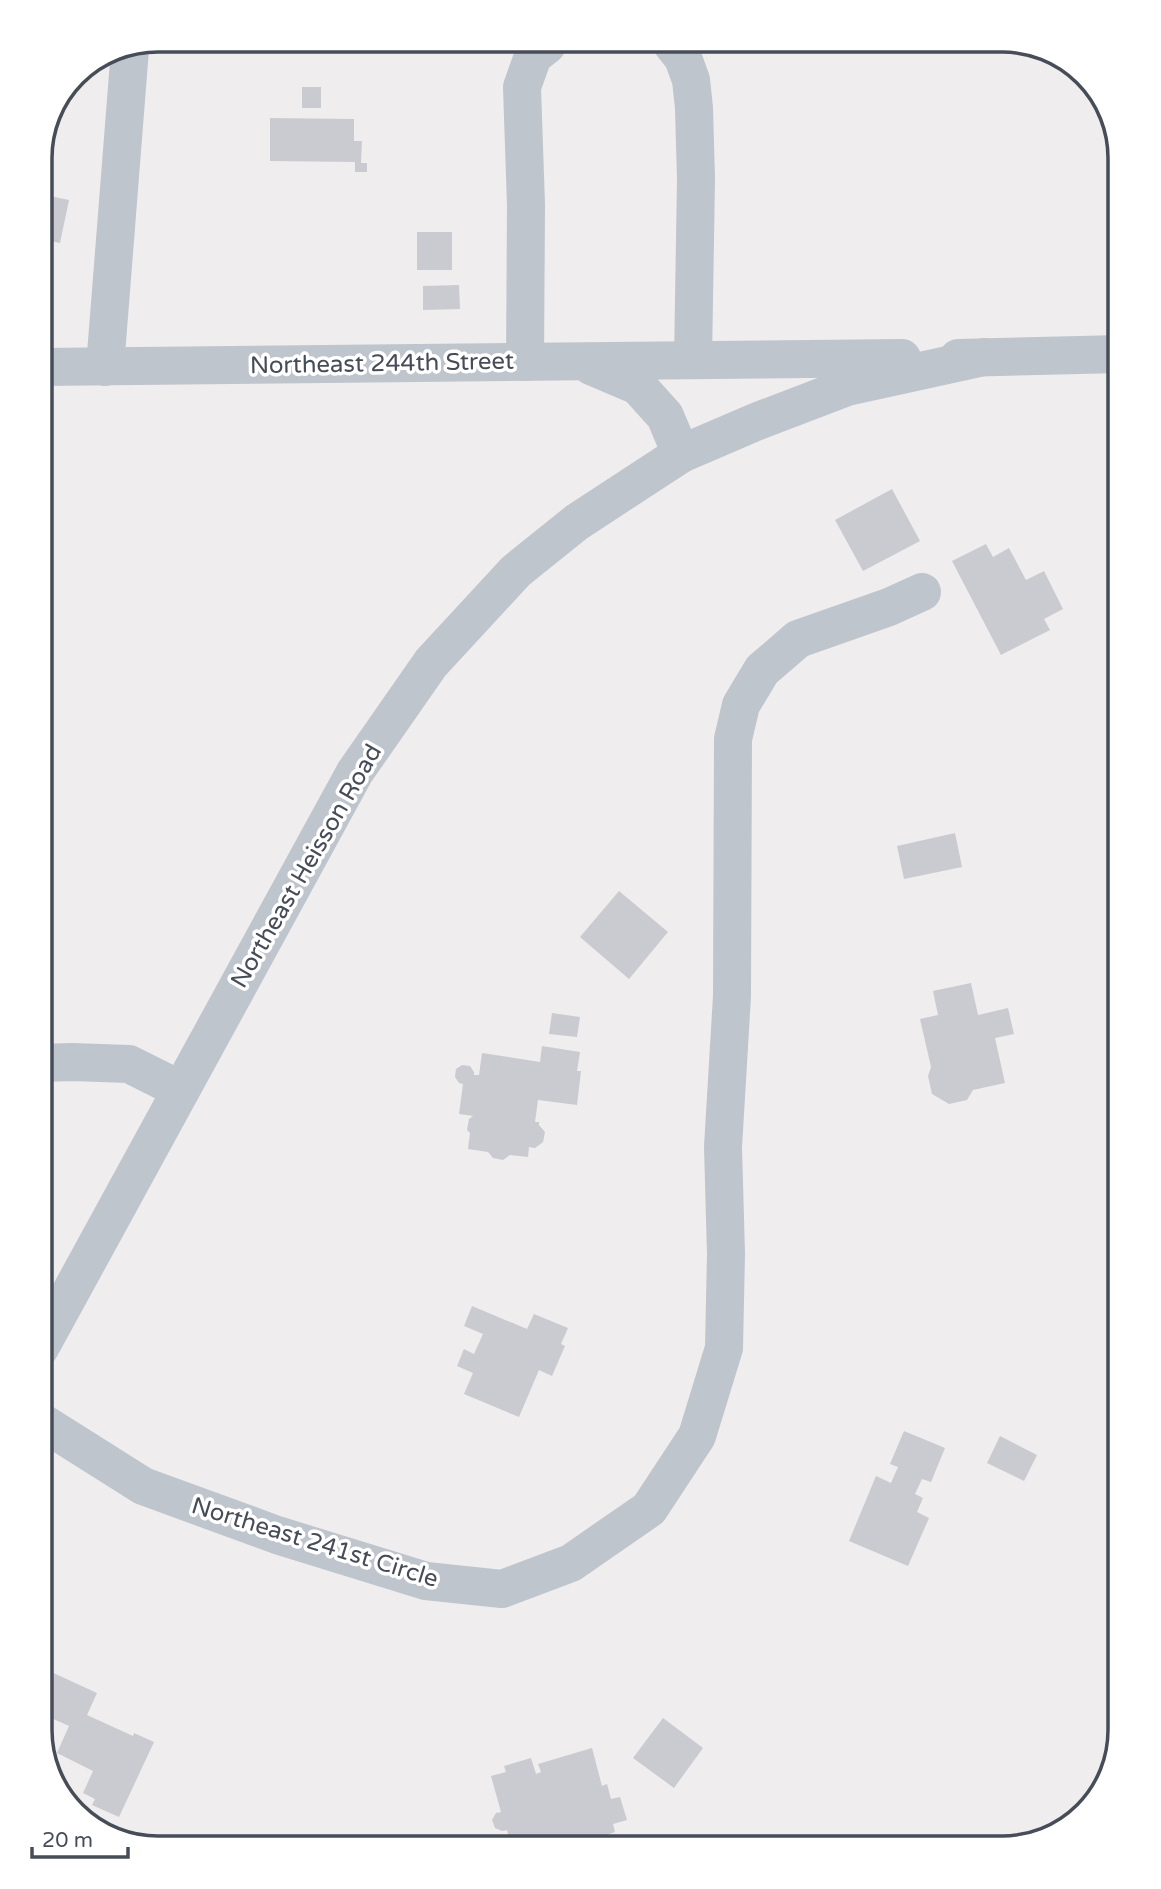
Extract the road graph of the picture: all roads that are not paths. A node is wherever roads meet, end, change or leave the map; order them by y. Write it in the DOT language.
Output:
graph roads {
  1 [pos="537,53"];
  2 [pos="679,53"];
  3 [pos="129,57"];
  4 [pos="1108,354"];
  5 [pos="984,358"];
  6 [pos="693,360"];
  7 [pos="579,361"];
  8 [pos="525,362"];
  9 [pos="104,366"];
  10 [pos="53,367"];
  11 [pos="681,453"];
  12 [pos="922,592"];
  13 [pos="53,1063"];
  14 [pos="181,1090"];
  15 [pos="53,1324"];
  16 [pos="53,1429"];
  1 -- 8 [label="street"];
  2 -- 6 [label="street"];
  3 -- 9 [label="street"];
  4 -- 5 [label="street"];
  5 -- 6 [label="street"];
  5 -- 11 [label="street, Northeast Heisson Road"];
  6 -- 7 [label="street"];
  7 -- 8 [label="street, Northeast 244th Street"];
  7 -- 11 [label="street, Northeast 244th Street"];
  8 -- 9 [label="street, Northeast 244th Street"];
  9 -- 10 [label="street, Northeast 244th Street"];
  11 -- 14 [label="street, Northeast Heisson Road"];
  12 -- 16 [label="street, Northeast 241st Circle"];
  13 -- 14 [label="street"];
  14 -- 15 [label="street, Northeast Heisson Road"];
}
